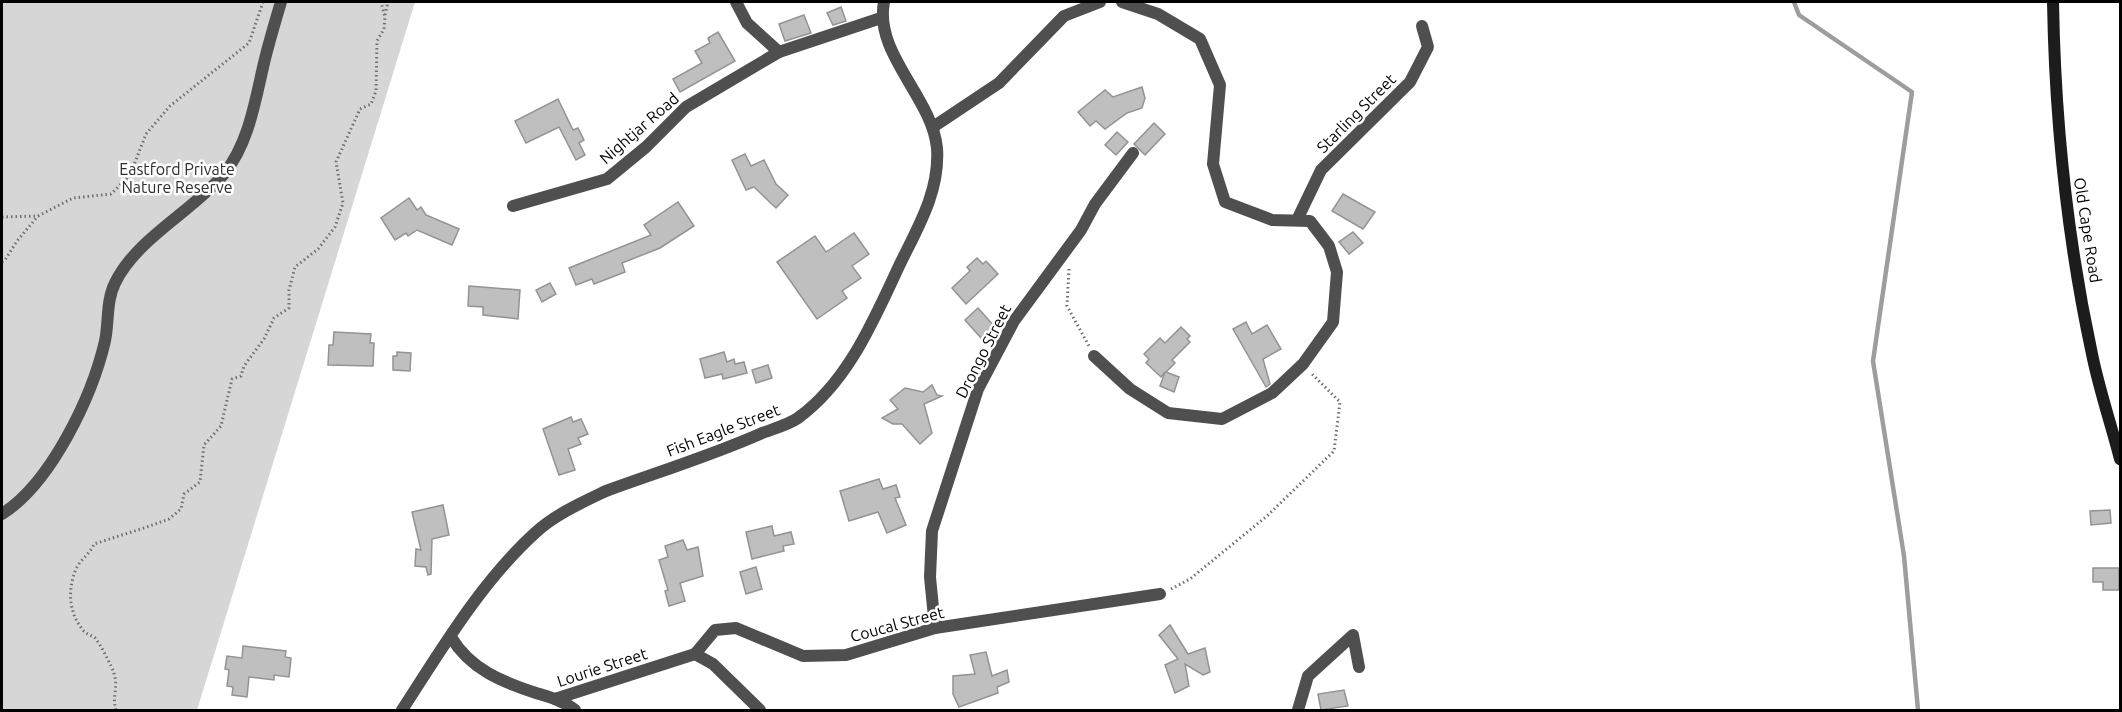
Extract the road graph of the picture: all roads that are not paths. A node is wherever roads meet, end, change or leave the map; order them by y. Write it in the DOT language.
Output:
graph roads {
  1 [pos="281,2"];
  2 [pos="736,2"];
  3 [pos="884,2"];
  4 [pos="1100,2"];
  5 [pos="1122,2"];
  6 [pos="2053,2"];
  7 [pos="881,18"];
  8 [pos="1422,26"];
  9 [pos="779,52"];
  10 [pos="933,127"];
  11 [pos="1133,153"];
  12 [pos="513,206"];
  13 [pos="1297,220"];
  14 [pos="1094,356"];
  15 [pos="2121,459"];
  16 [pos="2,514"];
  17 [pos="1160,594"];
  18 [pos="935,628"];
  19 [pos="451,637"];
  20 [pos="695,654"];
  21 [pos="1359,667"];
  22 [pos="555,699"];
  23 [pos="572,709"];
  24 [pos="402,711"];
  25 [pos="760,711"];
  26 [pos="1298,711"];
  1 -- 16 [label="street"];
  2 -- 9 [label="street"];
  3 -- 7 [label="street"];
  4 -- 10 [label="street"];
  5 -- 13 [label="street"];
  6 -- 15 [label="street, Old Cape Road"];
  7 -- 9 [label="street, Nightjar Road"];
  7 -- 10 [label="street, Fish Eagle Street"];
  8 -- 13 [label="street, Starling Street"];
  9 -- 12 [label="street, Nightjar Road"];
  10 -- 19 [label="street, Fish Eagle Street"];
  11 -- 18 [label="street, Drongo Street"];
  13 -- 14 [label="street"];
  17 -- 18 [label="street, Coucal Street"];
  18 -- 20 [label="street, Coucal Street"];
  19 -- 22 [label="street, Lourie Street"];
  19 -- 24 [label="street, Fish Eagle Street"];
  20 -- 22 [label="street, Lourie Street"];
  20 -- 25 [label="street"];
  21 -- 26 [label="street"];
  22 -- 23 [label="street"];
}
